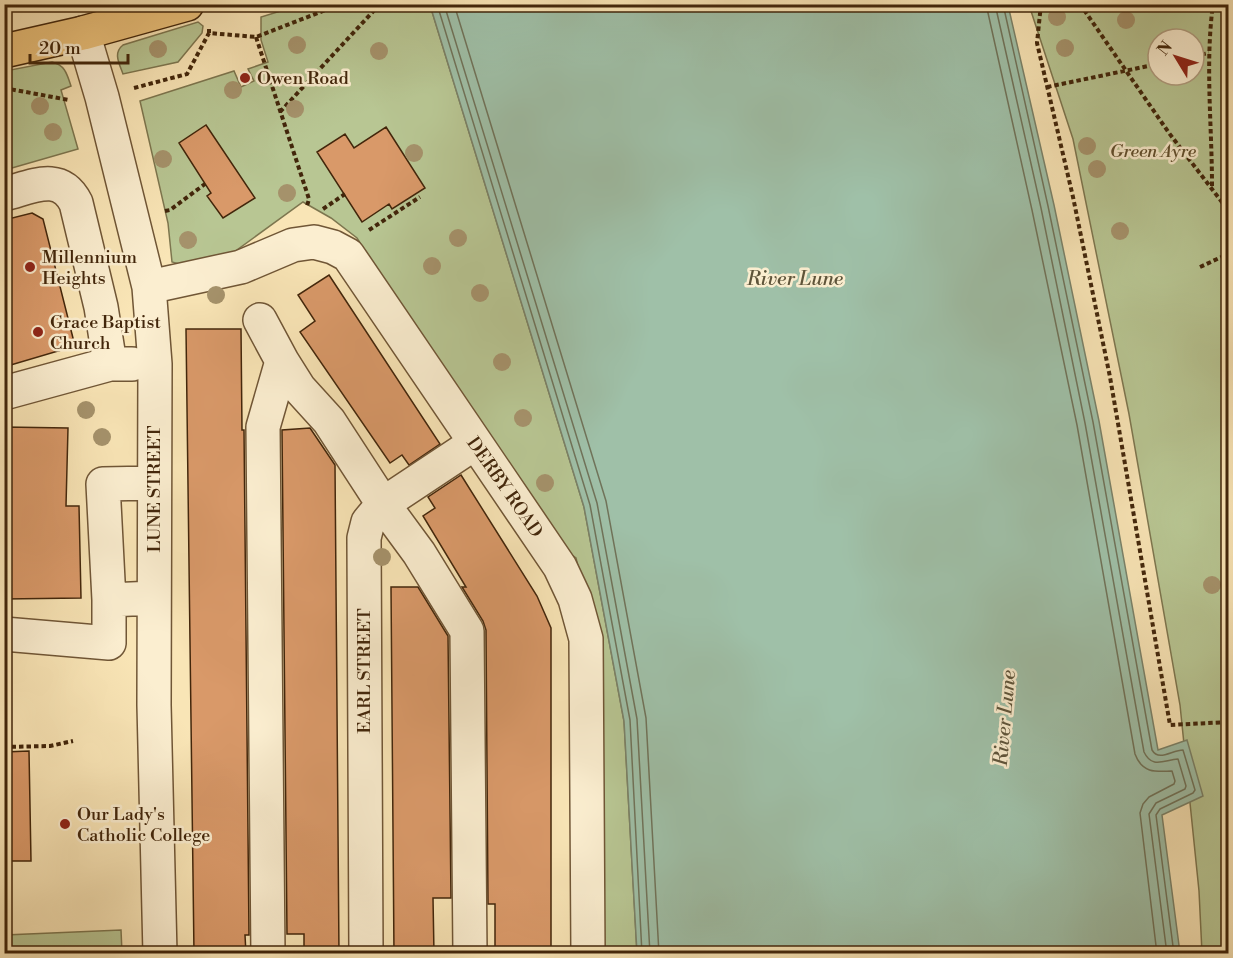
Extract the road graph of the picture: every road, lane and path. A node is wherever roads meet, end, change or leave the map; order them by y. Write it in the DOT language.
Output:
graph roads {
  1 [pos="340,4"];
  2 [pos="380,4"];
  3 [pos="1041,4"];
  4 [pos="1080,4"];
  5 [pos="1213,4"];
  6 [pos="198,15"];
  7 [pos="83,33"];
  8 [pos="209,33"];
  9 [pos="255,37"];
  10 [pos="4,51"];
  11 [pos="1209,53"];
  12 [pos="1206,54"];
  13 [pos="1146,67"];
  14 [pos="1125,71"];
  15 [pos="1047,87"];
  16 [pos="4,88"];
  17 [pos="127,90"];
  18 [pos="70,100"];
  19 [pos="280,111"];
  20 [pos="205,184"];
  21 [pos="1212,187"];
  22 [pos="4,194"];
  23 [pos="345,194"];
  24 [pos="420,197"];
  25 [pos="307,206"];
  26 [pos="78,210"];
  27 [pos="1228,210"];
  28 [pos="131,213"];
  29 [pos="315,213"];
  30 [pos="367,231"];
  31 [pos="1228,254"];
  32 [pos="1200,267"];
  33 [pos="149,287"];
  34 [pos="261,320"];
  35 [pos="282,360"];
  36 [pos="110,364"];
  37 [pos="155,364"];
  38 [pos="4,393"];
  39 [pos="475,443"];
  40 [pos="154,483"];
  41 [pos="383,504"];
  42 [pos="154,598"];
  43 [pos="110,600"];
  44 [pos="4,634"];
  45 [pos="1228,722"];
  46 [pos="73,741"];
  47 [pos="4,747"];
  48 [pos="160,954"];
  49 [pos="268,954"];
  50 [pos="366,954"];
  51 [pos="470,954"];
  52 [pos="588,954"];
  1 -- 9 [label="path"];
  2 -- 19 [label="path"];
  3 -- 15 [label="path"];
  4 -- 14 [label="path"];
  5 -- 11 [label="path"];
  6 -- 7 [label="main road"];
  6 -- 8 [label="path"];
  7 -- 10 [label="main road"];
  7 -- 28 [label="street, LUNE STREET"];
  8 -- 9 [label="path"];
  8 -- 17 [label="path"];
  9 -- 19 [label="path"];
  11 -- 12 [label="path"];
  11 -- 21 [label="path"];
  13 -- 14 [label="path"];
  14 -- 15 [label="path"];
  14 -- 21 [label="path"];
  15 -- 45 [label="path"];
  16 -- 18 [label="path"];
  19 -- 25 [label="path"];
  20 -- 28 [label="path"];
  21 -- 27 [label="path"];
  22 -- 26 [label="street"];
  23 -- 29 [label="path"];
  24 -- 30 [label="path"];
  26 -- 28 [label="street"];
  26 -- 36 [label="street"];
  28 -- 33 [label="street, LUNE STREET"];
  31 -- 32 [label="path"];
  33 -- 37 [label="street, LUNE STREET"];
  33 -- 39 [label="street, DERBY ROAD"];
  34 -- 35 [label="street"];
  35 -- 41 [label="street"];
  35 -- 49 [label="street"];
  36 -- 37 [label="street"];
  36 -- 38 [label="street"];
  37 -- 40 [label="street, LUNE STREET"];
  39 -- 41 [label="street, EARL STREET"];
  39 -- 52 [label="street, DERBY ROAD"];
  40 -- 42 [label="street, LUNE STREET"];
  40 -- 43 [label="street"];
  41 -- 50 [label="street, EARL STREET"];
  41 -- 51 [label="street"];
  42 -- 43 [label="street"];
  42 -- 48 [label="street, LUNE STREET"];
  43 -- 44 [label="street"];
  46 -- 47 [label="path"];
}
